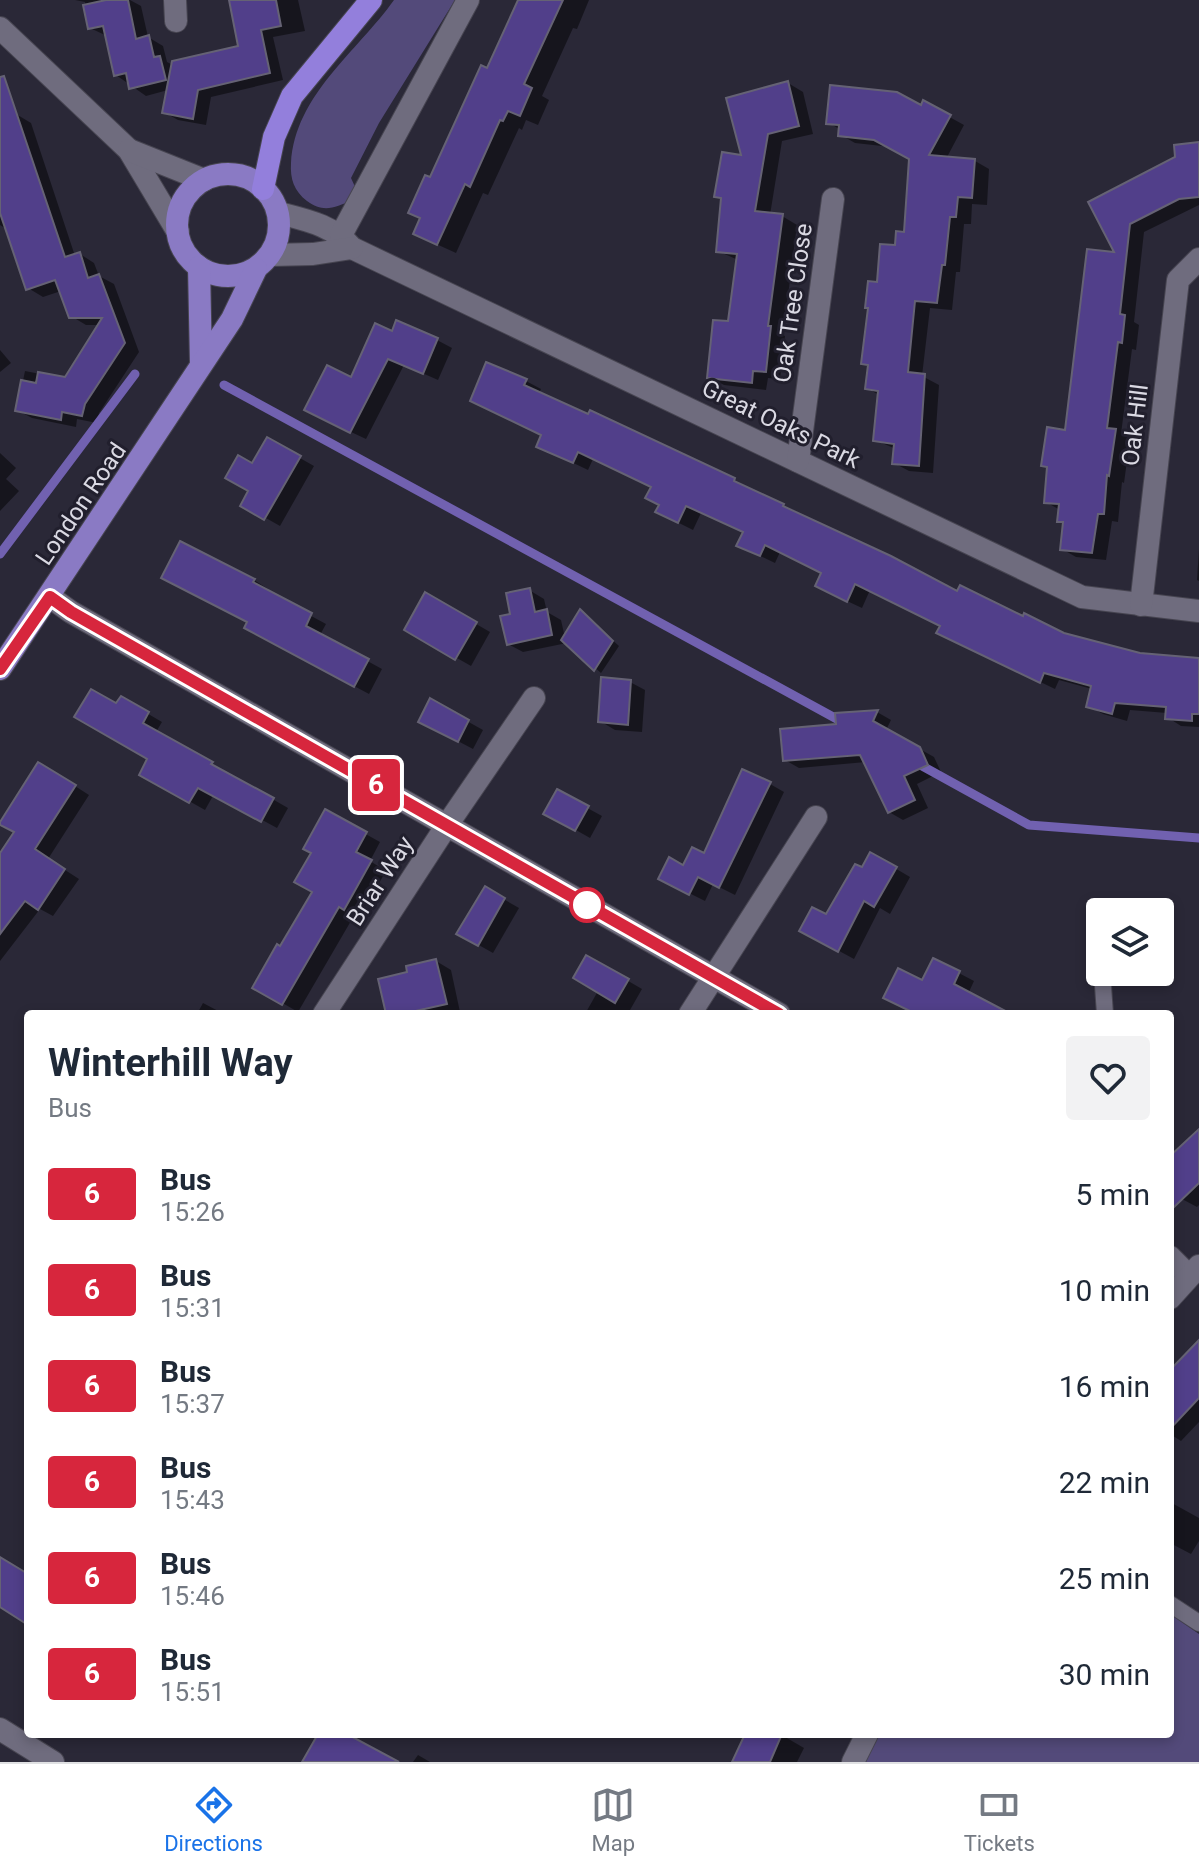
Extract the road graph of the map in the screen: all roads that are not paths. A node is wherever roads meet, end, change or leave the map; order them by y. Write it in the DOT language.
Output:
graph roads {
  1 [pos="371,0"];
  2 [pos="468,0"];
  3 [pos="0,28"];
  4 [pos="129,150"];
  5 [pos="204,180"];
  6 [pos="263,189"];
  7 [pos="833,199"];
  8 [pos="279,213"];
  9 [pos="178,232"];
  10 [pos="346,242"];
  11 [pos="1199,259"];
  12 [pos="263,262"];
  13 [pos="199,267"];
  14 [pos="201,364"];
  15 [pos="798,461"];
  16 [pos="50,597"];
  17 [pos="1141,605"];
  18 [pos="1199,611"];
  19 [pos="0,669"];
  20 [pos="534,698"];
  21 [pos="816,817"];
  22 [pos="447,825"];
  23 [pos="713,977"];
  24 [pos="1103,986"];
  25 [pos="327,1010"];
  26 [pos="692,1010"];
  27 [pos="772,1010"];
  28 [pos="1105,1010"];
  29 [pos="1174,1259"];
  30 [pos="1194,1271"];
  31 [pos="1174,1294"];
  32 [pos="1174,1607"];
  33 [pos="1199,1623"];
  34 [pos="0,1729"];
  35 [pos="865,1738"];
  36 [pos="53,1762"];
  37 [pos="853,1762"];
  1 -- 6 [label="highway"];
  2 -- 10 [label="street"];
  3 -- 4 [label="street"];
  4 -- 5 [label="street"];
  4 -- 9 [label="street"];
  5 -- 6 [label="main road"];
  5 -- 9 [label="main road"];
  6 -- 8 [label="main road"];
  7 -- 15 [label="street, Oak Tree Close"];
  8 -- 10 [label="street, Great Oaks Park"];
  8 -- 12 [label="main road"];
  9 -- 13 [label="main road"];
  10 -- 12 [label="street"];
  10 -- 15 [label="street, Great Oaks Park"];
  11 -- 17 [label="street, Oak Hill"];
  12 -- 13 [label="main road"];
  12 -- 14 [label="main road, London Road"];
  13 -- 14 [label="main road"];
  14 -- 16 [label="main road, London Road"];
  15 -- 17 [label="street, Great Oaks Park"];
  16 -- 19 [label="main road, London Road"];
  16 -- 22 [label="street"];
  17 -- 18 [label="street, Great Oaks Park"];
  20 -- 22 [label="street, Briar Way"];
  21 -- 23 [label="street"];
  22 -- 23 [label="street"];
  22 -- 25 [label="street, Briar Way"];
  23 -- 26 [label="street"];
  23 -- 27 [label="street"];
  24 -- 28 [label="lane"];
  29 -- 30 [label="street"];
  30 -- 31 [label="street"];
  32 -- 33 [label="lane"];
  34 -- 36 [label="street"];
  35 -- 37 [label="street"];
}
